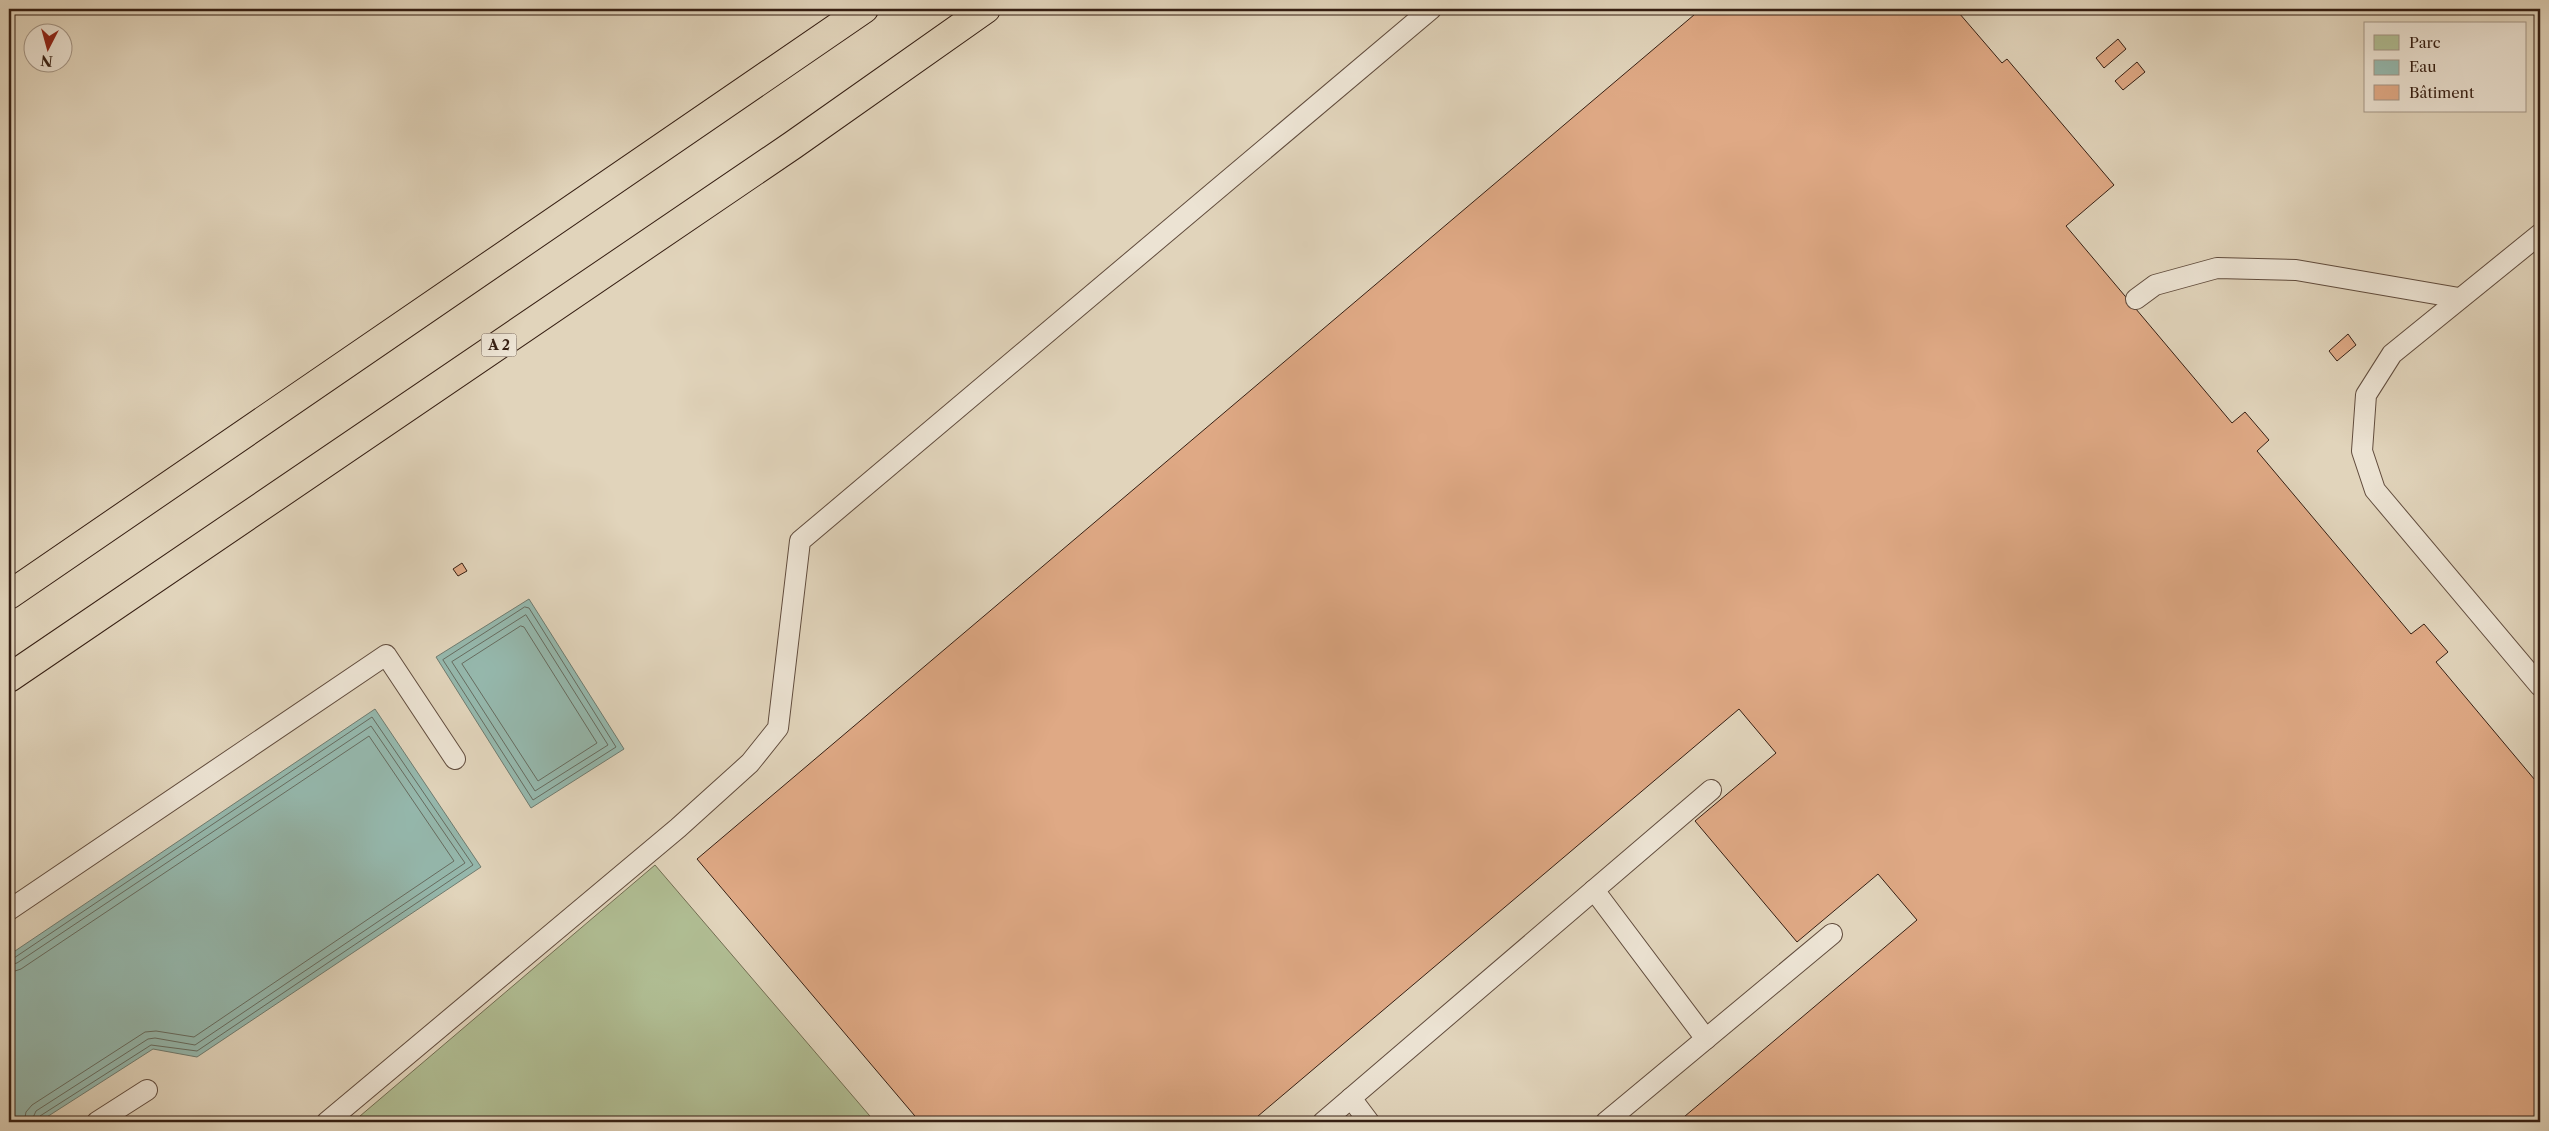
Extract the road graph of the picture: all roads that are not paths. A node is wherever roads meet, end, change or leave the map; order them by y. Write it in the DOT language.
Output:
graph roads {
  1 [pos="864,9"];
  2 [pos="986,9"];
  3 [pos="1431,9"];
  4 [pos="2540,234"];
  5 [pos="2459,298"];
  6 [pos="2136,299"];
  7 [pos="9,595"];
  8 [pos="9,678"];
  9 [pos="2540,686"];
  10 [pos="455,759"];
  11 [pos="1711,790"];
  12 [pos="1594,890"];
  13 [pos="9,910"];
  14 [pos="1832,934"];
  15 [pos="1706,1039"];
  16 [pos="147,1090"];
  17 [pos="1351,1098"];
  18 [pos="97,1122"];
  19 [pos="327,1122"];
  20 [pos="1323,1122"];
  21 [pos="1368,1122"];
  22 [pos="1606,1122"];
  1 -- 7 [label="highway"];
  2 -- 8 [label="highway, A 2"];
  3 -- 19 [label="lane"];
  4 -- 5 [label="lane"];
  5 -- 6 [label="lane"];
  5 -- 9 [label="lane"];
  10 -- 13 [label="lane"];
  11 -- 12 [label="lane"];
  12 -- 15 [label="lane"];
  12 -- 17 [label="lane"];
  14 -- 15 [label="lane"];
  15 -- 22 [label="lane"];
  16 -- 18 [label="lane"];
  17 -- 20 [label="lane"];
  17 -- 21 [label="lane"];
}
